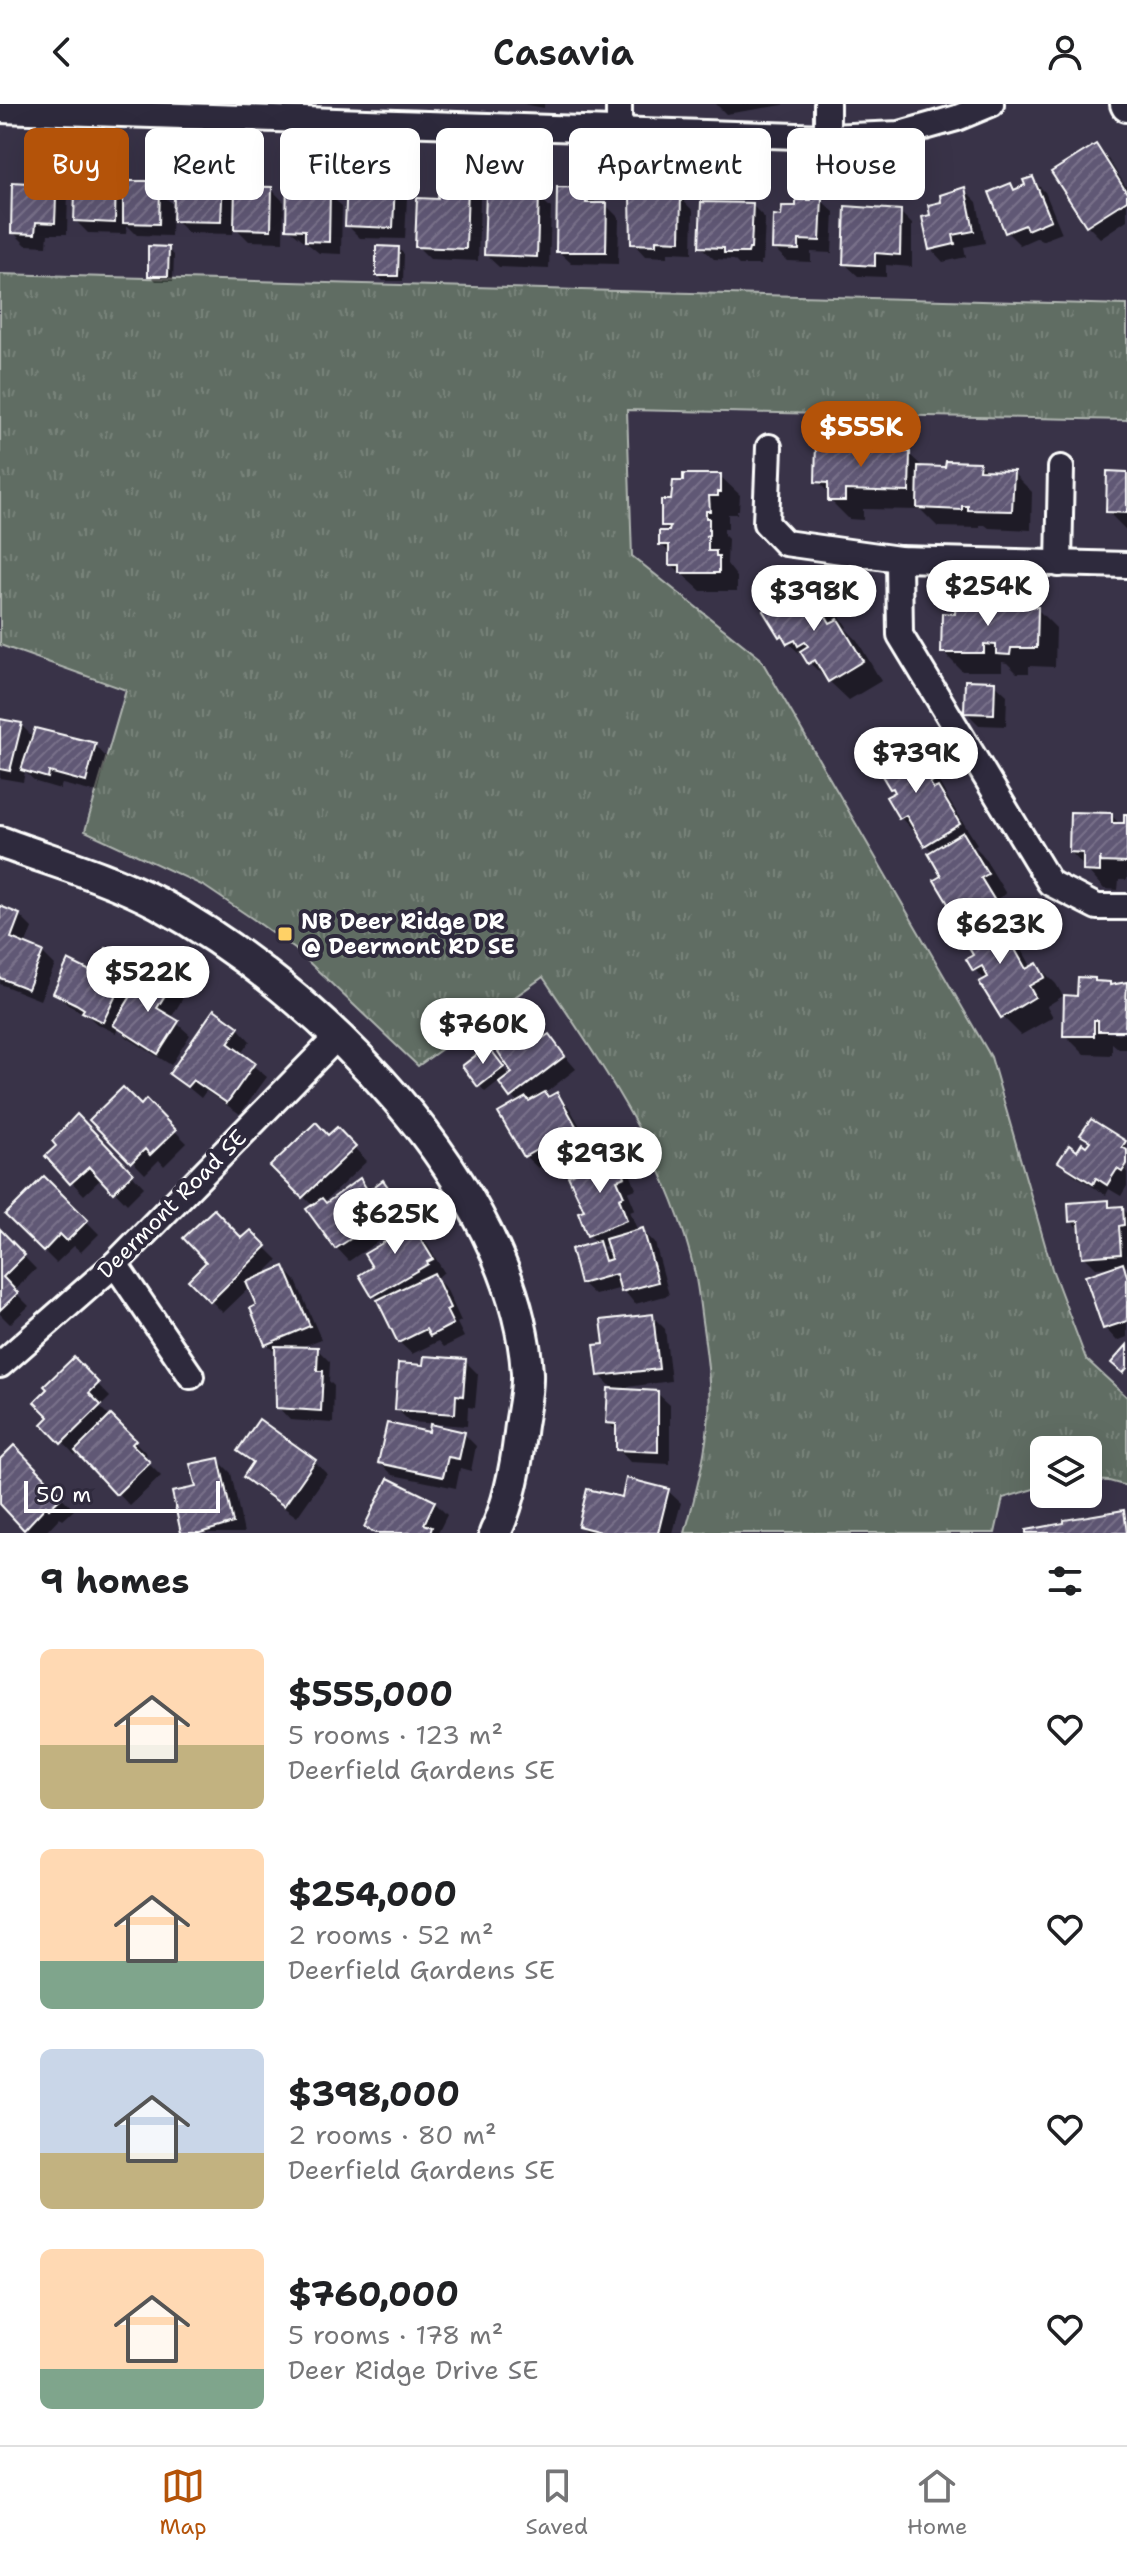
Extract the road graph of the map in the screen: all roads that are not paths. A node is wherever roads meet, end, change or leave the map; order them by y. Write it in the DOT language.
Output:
graph roads {
  1 [pos="619,104"];
  2 [pos="827,104"];
  3 [pos="991,104"];
  4 [pos="0,110"];
  5 [pos="420,115"];
  6 [pos="592,128"];
  7 [pos="619,128"];
  8 [pos="827,128"];
  9 [pos="921,128"];
  10 [pos="769,447"];
  11 [pos="1061,468"];
  12 [pos="899,559"];
  13 [pos="1059,564"];
  14 [pos="1127,565"];
  15 [pos="0,842"];
  16 [pos="1127,907"];
  17 [pos="338,1036"];
  18 [pos="115,1264"];
  19 [pos="0,1365"];
  20 [pos="191,1376"];
  21 [pos="495,1533"];
  1 -- 7 [label="street"];
  2 -- 8 [label="street"];
  3 -- 9 [label="street"];
  4 -- 5 [label="street"];
  5 -- 6 [label="street"];
  10 -- 12 [label="street"];
  11 -- 13 [label="street"];
  12 -- 13 [label="street"];
  12 -- 16 [label="street"];
  13 -- 14 [label="street"];
  15 -- 17 [label="street"];
  17 -- 18 [label="street, Deermont Road SE"];
  17 -- 21 [label="street"];
  18 -- 19 [label="street, Deermont Road SE"];
  18 -- 20 [label="street"];
}
